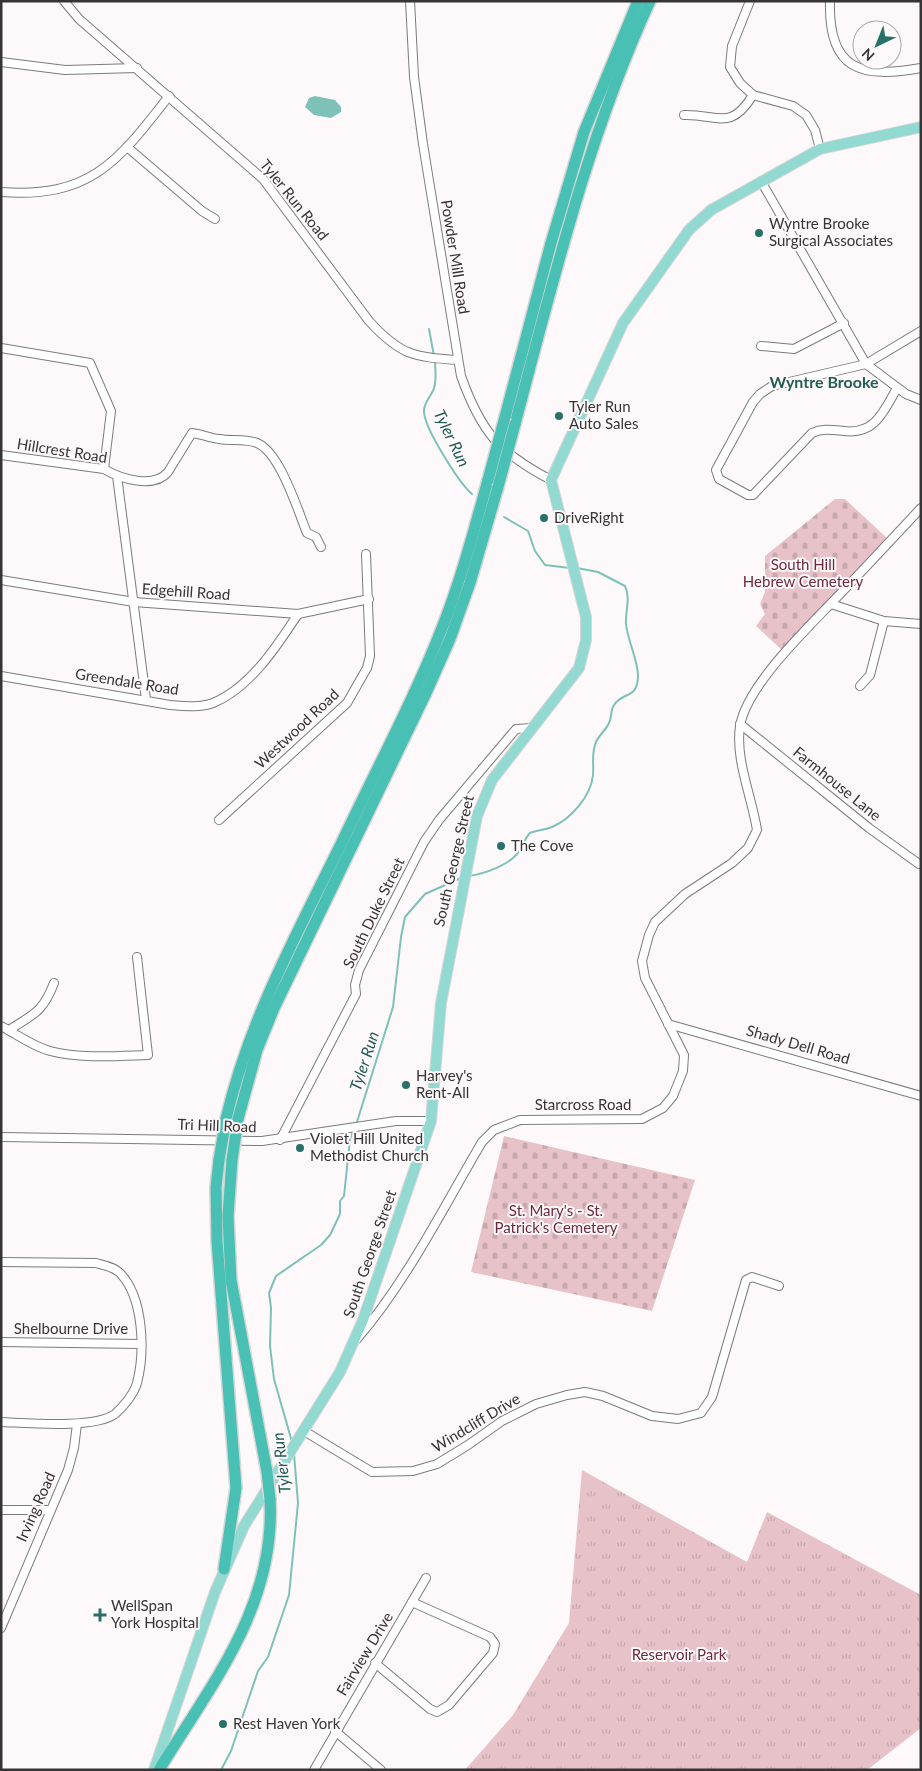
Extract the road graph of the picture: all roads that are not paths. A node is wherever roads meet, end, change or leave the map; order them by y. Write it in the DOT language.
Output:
graph roads {
  1 [pos="64,1"];
  2 [pos="410,1"];
  3 [pos="638,1"];
  4 [pos="650,1"];
  5 [pos="750,1"];
  6 [pos="830,1"];
  7 [pos="1,62"];
  8 [pos="137,68"];
  9 [pos="921,68"];
  10 [pos="753,95"];
  11 [pos="169,96"];
  12 [pos="684,114"];
  13 [pos="921,127"];
  14 [pos="127,147"];
  15 [pos="820,149"];
  16 [pos="762,181"];
  17 [pos="1,192"];
  18 [pos="215,219"];
  19 [pos="844,323"];
  20 [pos="921,331"];
  21 [pos="761,346"];
  22 [pos="1,348"];
  23 [pos="458,360"];
  24 [pos="866,364"];
  25 [pos="897,388"];
  26 [pos="921,400"];
  27 [pos="1,455"];
  28 [pos="104,469"];
  29 [pos="117,476"];
  30 [pos="550,480"];
  31 [pos="921,508"];
  32 [pos="321,547"];
  33 [pos="366,554"];
  34 [pos="1,580"];
  35 [pos="369,599"];
  36 [pos="134,602"];
  37 [pos="831,604"];
  38 [pos="298,614"];
  39 [pos="884,621"];
  40 [pos="921,624"];
  41 [pos="1,676"];
  42 [pos="860,686"];
  43 [pos="146,699"];
  44 [pos="740,724"];
  45 [pos="532,728"];
  46 [pos="219,820"];
  47 [pos="919,864"];
  48 [pos="136,957"];
  49 [pos="54,983"];
  50 [pos="668,1024"];
  51 [pos="1,1026"];
  52 [pos="9,1030"];
  53 [pos="921,1096"];
  54 [pos="232,1119"];
  55 [pos="431,1121"];
  56 [pos="1,1137"];
  57 [pos="280,1140"];
  58 [pos="1,1262"];
  59 [pos="778,1286"];
  60 [pos="355,1341"];
  61 [pos="1,1342"];
  62 [pos="140,1344"];
  63 [pos="1,1422"];
  64 [pos="77,1424"];
  65 [pos="304,1431"];
  66 [pos="1,1510"];
  67 [pos="49,1510"];
  68 [pos="224,1569"];
  69 [pos="426,1578"];
  70 [pos="412,1602"];
  71 [pos="1,1628"];
  72 [pos="375,1663"];
  73 [pos="335,1732"];
  74 [pos="154,1770"];
  75 [pos="159,1770"];
  76 [pos="314,1770"];
  77 [pos="381,1770"];
  1 -- 8 [label="street, Tyler Run Road"];
  2 -- 23 [label="street, Powder Mill Road"];
  3 -- 54 [label="highway, bridge"];
  4 -- 54 [label="highway, bridge"];
  5 -- 10 [label="street"];
  6 -- 9 [label="street"];
  7 -- 8 [label="street"];
  8 -- 11 [label="street, Tyler Run Road"];
  10 -- 12 [label="street"];
  10 -- 15 [label="street"];
  11 -- 14 [label="street"];
  11 -- 23 [label="street, Tyler Run Road"];
  13 -- 15 [label="main road"];
  14 -- 17 [label="street"];
  14 -- 18 [label="street"];
  15 -- 16 [label="main road"];
  16 -- 19 [label="street"];
  16 -- 30 [label="main road"];
  19 -- 21 [label="street"];
  19 -- 24 [label="street"];
  20 -- 24 [label="street"];
  22 -- 28 [label="street"];
  23 -- 30 [label="street, Powder Mill Road"];
  24 -- 25 [label="street"];
  24 -- 25 [label="street"];
  25 -- 26 [label="street"];
  27 -- 28 [label="street, Hillcrest Road"];
  28 -- 29 [label="street, Hillcrest Road"];
  29 -- 32 [label="street"];
  29 -- 36 [label="street"];
  30 -- 45 [label="main road, South George Street"];
  31 -- 37 [label="street, Starcross Road"];
  33 -- 35 [label="street, Westwood Road"];
  34 -- 36 [label="street, Edgehill Road"];
  35 -- 38 [label="street, Edgehill Road"];
  35 -- 46 [label="street, Westwood Road"];
  36 -- 38 [label="street, Edgehill Road"];
  36 -- 43 [label="street"];
  37 -- 39 [label="street"];
  37 -- 44 [label="street, Starcross Road"];
  38 -- 43 [label="street, Greendale Road"];
  39 -- 40 [label="street"];
  39 -- 42 [label="street"];
  41 -- 43 [label="street, Greendale Road"];
  44 -- 47 [label="street, Farmhouse Lane"];
  44 -- 50 [label="street, Starcross Road"];
  45 -- 55 [label="main road, South George Street"];
  45 -- 57 [label="street, South Duke Street"];
  48 -- 52 [label="street"];
  49 -- 52 [label="street"];
  50 -- 53 [label="street, Shady Dell Road"];
  50 -- 60 [label="street, Starcross Road"];
  51 -- 52 [label="street"];
  54 -- 68 [label="highway, bridge"];
  54 -- 75 [label="highway, bridge"];
  55 -- 57 [label="street, Tri Hill Road"];
  55 -- 60 [label="main road, South George Street"];
  56 -- 57 [label="street, Tri Hill Road"];
  58 -- 62 [label="street"];
  59 -- 65 [label="street, Windcliff Drive"];
  60 -- 65 [label="main road, South George Street"];
  61 -- 62 [label="street, Shelbourne Drive"];
  62 -- 64 [label="street"];
  63 -- 64 [label="street"];
  64 -- 67 [label="street, Irving Road"];
  65 -- 68 [label="main road, South George Street"];
  66 -- 67 [label="street"];
  67 -- 71 [label="street, Irving Road"];
  68 -- 74 [label="main road, South George Street"];
  69 -- 70 [label="street, Fairview Drive"];
  70 -- 72 [label="street, Fairview Drive"];
  70 -- 72 [label="street"];
  72 -- 73 [label="street, Fairview Drive"];
  73 -- 76 [label="street, Fairview Drive"];
  73 -- 77 [label="street"];
}
